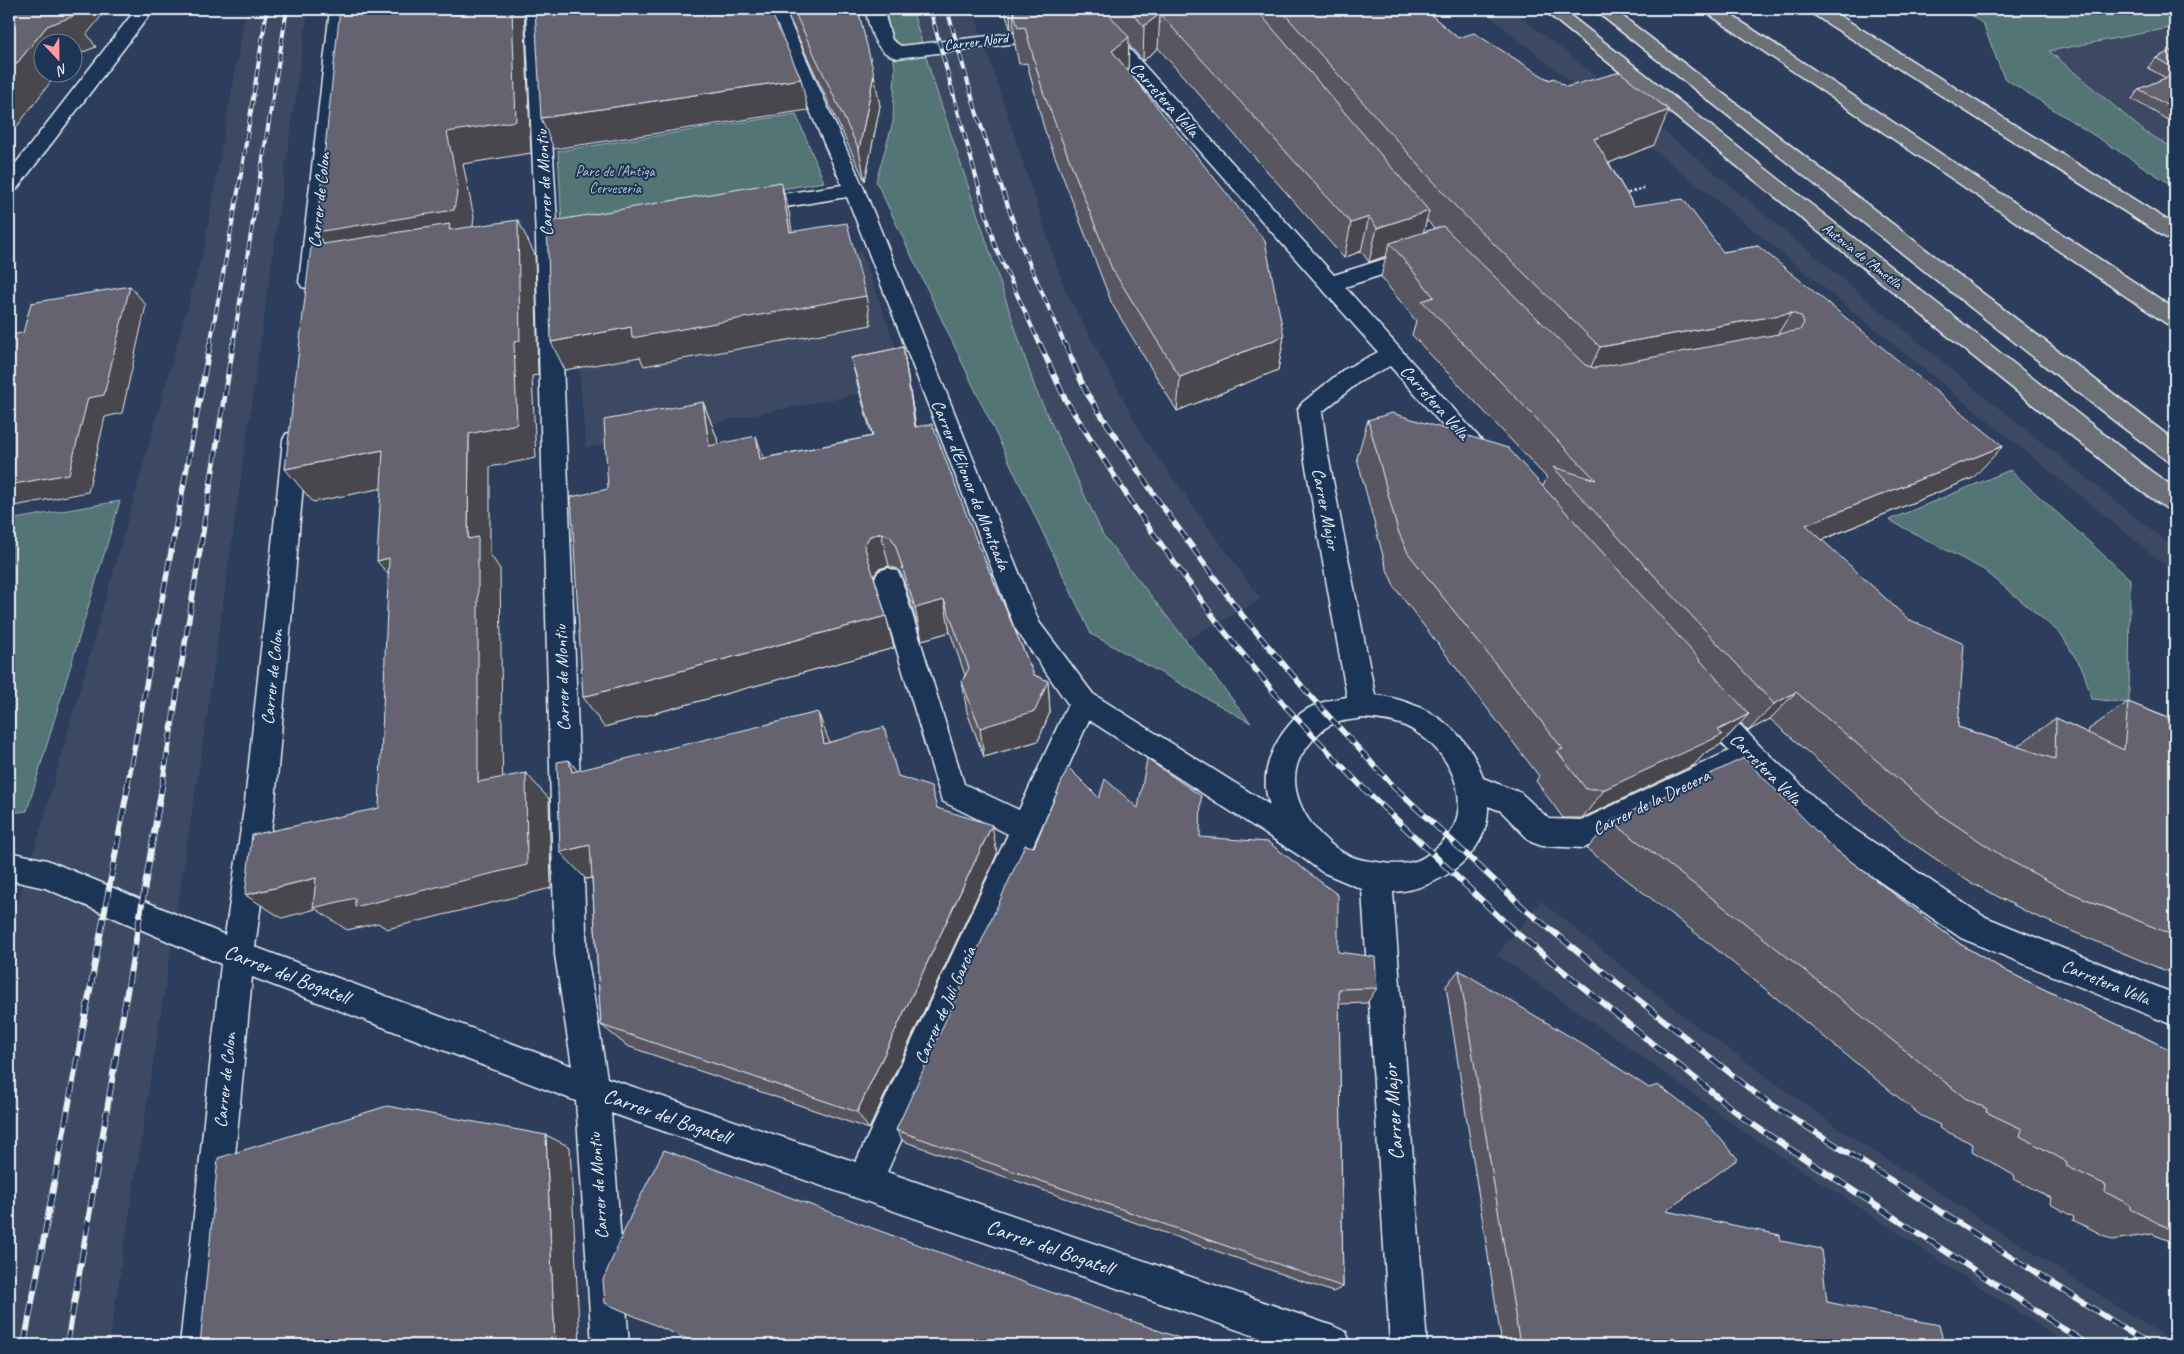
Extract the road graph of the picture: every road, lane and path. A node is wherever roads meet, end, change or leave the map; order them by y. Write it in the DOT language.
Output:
graph roads {
  1 [pos="145,9"];
  2 [pos="339,9"];
  3 [pos="534,9"];
  4 [pos="775,9"];
  5 [pos="874,9"];
  6 [pos="1086,9"];
  7 [pos="1551,9"];
  8 [pos="1602,9"];
  9 [pos="1710,9"];
  10 [pos="1816,9"];
  11 [pos="1107,34"];
  12 [pos="9,184"];
  13 [pos="1646,187"];
  14 [pos="854,189"];
  15 [pos="1615,199"];
  16 [pos="725,210"];
  17 [pos="2175,234"];
  18 [pos="1434,245"];
  19 [pos="1330,284"];
  20 [pos="308,306"];
  21 [pos="2175,319"];
  22 [pos="1392,355"];
  23 [pos="297,415"];
  24 [pos="2175,454"];
  25 [pos="2143,479"];
  26 [pos="1506,482"];
  27 [pos="2175,501"];
  28 [pos="2175,506"];
  29 [pos="888,578"];
  30 [pos="1686,686"];
  31 [pos="1083,702"];
  32 [pos="1363,706"];
  33 [pos="1750,755"];
  34 [pos="1473,788"];
  35 [pos="1026,828"];
  36 [pos="1309,846"];
  37 [pos="9,866"];
  38 [pos="1376,878"];
  39 [pos="238,956"];
  40 [pos="2175,1010"];
  41 [pos="592,1090"];
  42 [pos="865,1182"];
  43 [pos="198,1345"];
  44 [pos="610,1345"];
  45 [pos="1332,1345"];
  46 [pos="1408,1345"];
  1 -- 12 [label="street"];
  2 -- 20 [label="street, Carrer de Colon"];
  3 -- 41 [label="street, Carrer de Montiu"];
  4 -- 14 [label="street, Carrer d'Elionor de Montcada"];
  5 -- 11 [label="street, Carrer Nord"];
  6 -- 11 [label="street, Carretera Vella"];
  7 -- 25 [label="highway, Autovia de l'Ametlla"];
  8 -- 24 [label="highway"];
  9 -- 21 [label="highway"];
  10 -- 17 [label="highway"];
  11 -- 19 [label="street, Carretera Vella"];
  13 -- 15 [label="path"];
  14 -- 16 [label="street"];
  14 -- 31 [label="street, Carrer d'Elionor de Montcada"];
  18 -- 19 [label="street"];
  19 -- 22 [label="street, Carretera Vella"];
  22 -- 26 [label="street, Carretera Vella"];
  22 -- 32 [label="street, Carrer Major"];
  23 -- 39 [label="street, Carrer de Colon"];
  25 -- 27 [label="highway, Autovia de l'Ametlla"];
  25 -- 28 [label="highway"];
  29 -- 35 [label="street"];
  30 -- 33 [label="street, Carretera Vella"];
  31 -- 35 [label="street, Carrer de Juli García"];
  31 -- 36 [label="street, Carrer d'Elionor de Montcada"];
  32 -- 34 [label="street"];
  32 -- 36 [label="street"];
  33 -- 34 [label="street, Carrer de la Drecera"];
  33 -- 40 [label="street, Carretera Vella"];
  34 -- 38 [label="street"];
  35 -- 42 [label="street, Carrer de Juli García"];
  36 -- 38 [label="street"];
  37 -- 39 [label="street, Carrer del Bogatell"];
  38 -- 46 [label="street, Carrer Major"];
  39 -- 41 [label="street, Carrer del Bogatell"];
  39 -- 43 [label="street, Carrer de Colon"];
  41 -- 42 [label="street, Carrer del Bogatell"];
  41 -- 44 [label="street, Carrer de Montiu"];
  42 -- 45 [label="street, Carrer del Bogatell"];
}
